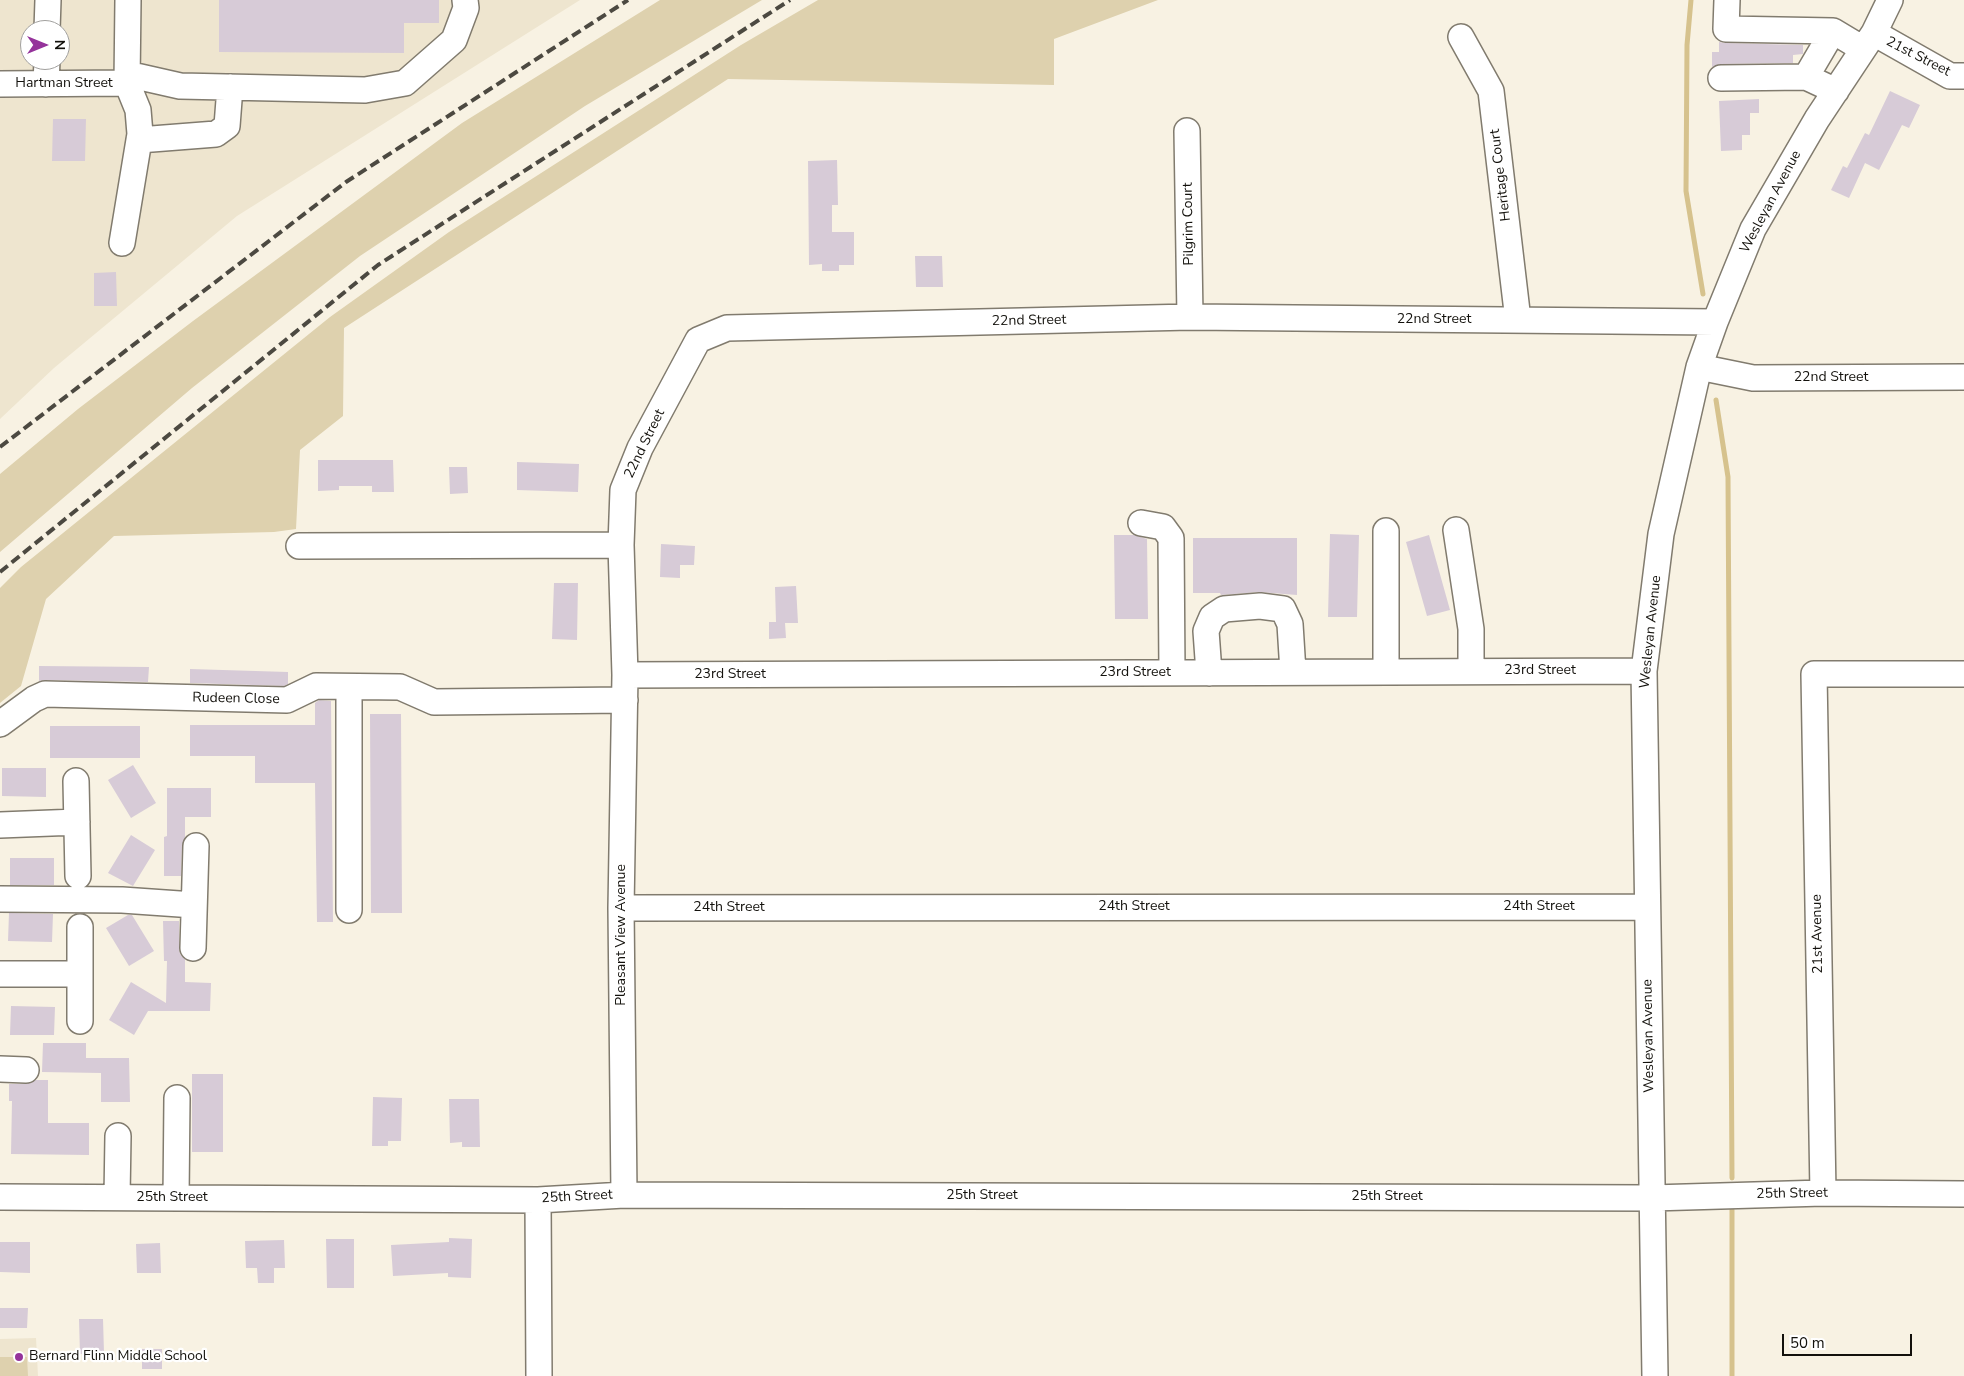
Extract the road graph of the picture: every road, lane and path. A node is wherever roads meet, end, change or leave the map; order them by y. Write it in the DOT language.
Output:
graph roads {
  1 [pos="48,0"];
  2 [pos="128,0"];
  3 [pos="465,0"];
  4 [pos="1727,0"];
  5 [pos="1890,0"];
  6 [pos="47,20"];
  7 [pos="1833,31"];
  8 [pos="1461,37"];
  9 [pos="1868,41"];
  10 [pos="46,72"];
  11 [pos="1964,76"];
  12 [pos="1806,77"];
  13 [pos="1721,78"];
  14 [pos="127,79"];
  15 [pos="0,84"];
  16 [pos="230,87"];
  17 [pos="1836,91"];
  18 [pos="1187,131"];
  19 [pos="139,140"];
  20 [pos="122,242"];
  21 [pos="1190,317"];
  22 [pos="1518,320"];
  23 [pos="1714,322"];
  24 [pos="1699,367"];
  25 [pos="1964,378"];
  26 [pos="1141,522"];
  27 [pos="1456,530"];
  28 [pos="1386,531"];
  29 [pos="621,545"];
  30 [pos="299,546"];
  31 [pos="1644,671"];
  32 [pos="1293,672"];
  33 [pos="1386,672"];
  34 [pos="1471,672"];
  35 [pos="1172,673"];
  36 [pos="1209,673"];
  37 [pos="1964,674"];
  38 [pos="625,675"];
  39 [pos="349,687"];
  40 [pos="625,700"];
  41 [pos="0,724"];
  42 [pos="76,781"];
  43 [pos="78,822"];
  44 [pos="0,825"];
  45 [pos="196,846"];
  46 [pos="78,876"];
  47 [pos="0,899"];
  48 [pos="194,905"];
  49 [pos="1646,907"];
  50 [pos="621,908"];
  51 [pos="349,910"];
  52 [pos="80,927"];
  53 [pos="193,948"];
  54 [pos="0,974"];
  55 [pos="80,974"];
  56 [pos="80,1021"];
  57 [pos="0,1069"];
  58 [pos="26,1070"];
  59 [pos="176,1098"];
  60 [pos="118,1136"];
  61 [pos="1822,1193"];
  62 [pos="1964,1194"];
  63 [pos="624,1195"];
  64 [pos="0,1197"];
  65 [pos="117,1198"];
  66 [pos="176,1198"];
  67 [pos="1652,1198"];
  68 [pos="538,1200"];
  69 [pos="539,1376"];
  70 [pos="1655,1376"];
  1 -- 6 [label="street"];
  2 -- 14 [label="street"];
  3 -- 16 [label="street, Hartman Street"];
  4 -- 7 [label="street"];
  5 -- 9 [label="street, Wesleyan Avenue"];
  7 -- 9 [label="street, 21st Street"];
  7 -- 12 [label="street"];
  8 -- 22 [label="street, Heritage Court"];
  9 -- 11 [label="street, 21st Street"];
  9 -- 17 [label="street, Wesleyan Avenue"];
  10 -- 14 [label="street, Hartman Street"];
  10 -- 15 [label="street, Hartman Street"];
  12 -- 13 [label="street"];
  12 -- 17 [label="street"];
  14 -- 16 [label="street, Hartman Street"];
  14 -- 19 [label="street"];
  16 -- 19 [label="street"];
  17 -- 23 [label="street, Wesleyan Avenue"];
  18 -- 21 [label="street, Pilgrim Court"];
  19 -- 20 [label="street"];
  21 -- 22 [label="street, 22nd Street"];
  21 -- 29 [label="street, 22nd Street"];
  22 -- 23 [label="street, 22nd Street"];
  23 -- 24 [label="street, Wesleyan Avenue"];
  24 -- 25 [label="street, 22nd Street"];
  24 -- 31 [label="street, Wesleyan Avenue"];
  26 -- 35 [label="street"];
  27 -- 34 [label="street"];
  28 -- 33 [label="street"];
  29 -- 30 [label="street"];
  29 -- 38 [label="street, 22nd Street"];
  31 -- 34 [label="street, 23rd Street"];
  31 -- 49 [label="street, Wesleyan Avenue"];
  32 -- 33 [label="street, 23rd Street"];
  32 -- 36 [label="street, 23rd Street"];
  32 -- 36 [label="street"];
  33 -- 34 [label="street, 23rd Street"];
  35 -- 36 [label="street, 23rd Street"];
  35 -- 38 [label="street, 23rd Street"];
  37 -- 61 [label="street, 21st Avenue"];
  38 -- 40 [label="street, Pleasant View Avenue"];
  39 -- 40 [label="street, Rudeen Close"];
  39 -- 41 [label="street, Rudeen Close"];
  39 -- 51 [label="street"];
  40 -- 50 [label="street, Pleasant View Avenue"];
  42 -- 43 [label="street"];
  43 -- 44 [label="street"];
  43 -- 46 [label="street"];
  45 -- 48 [label="street"];
  47 -- 48 [label="street"];
  48 -- 53 [label="street"];
  49 -- 50 [label="street, 24th Street"];
  49 -- 67 [label="street, Wesleyan Avenue"];
  50 -- 63 [label="street, Pleasant View Avenue"];
  52 -- 55 [label="street"];
  54 -- 55 [label="street"];
  55 -- 56 [label="street"];
  57 -- 58 [label="street"];
  59 -- 66 [label="street"];
  60 -- 65 [label="street"];
  61 -- 62 [label="street, 25th Street"];
  61 -- 67 [label="street, 25th Street"];
  63 -- 67 [label="street, 25th Street"];
  63 -- 68 [label="street, 25th Street"];
  64 -- 65 [label="street, 25th Street"];
  65 -- 66 [label="street, 25th Street"];
  66 -- 68 [label="street, 25th Street"];
  67 -- 70 [label="street, Wesleyan Avenue"];
  68 -- 69 [label="street"];
}
